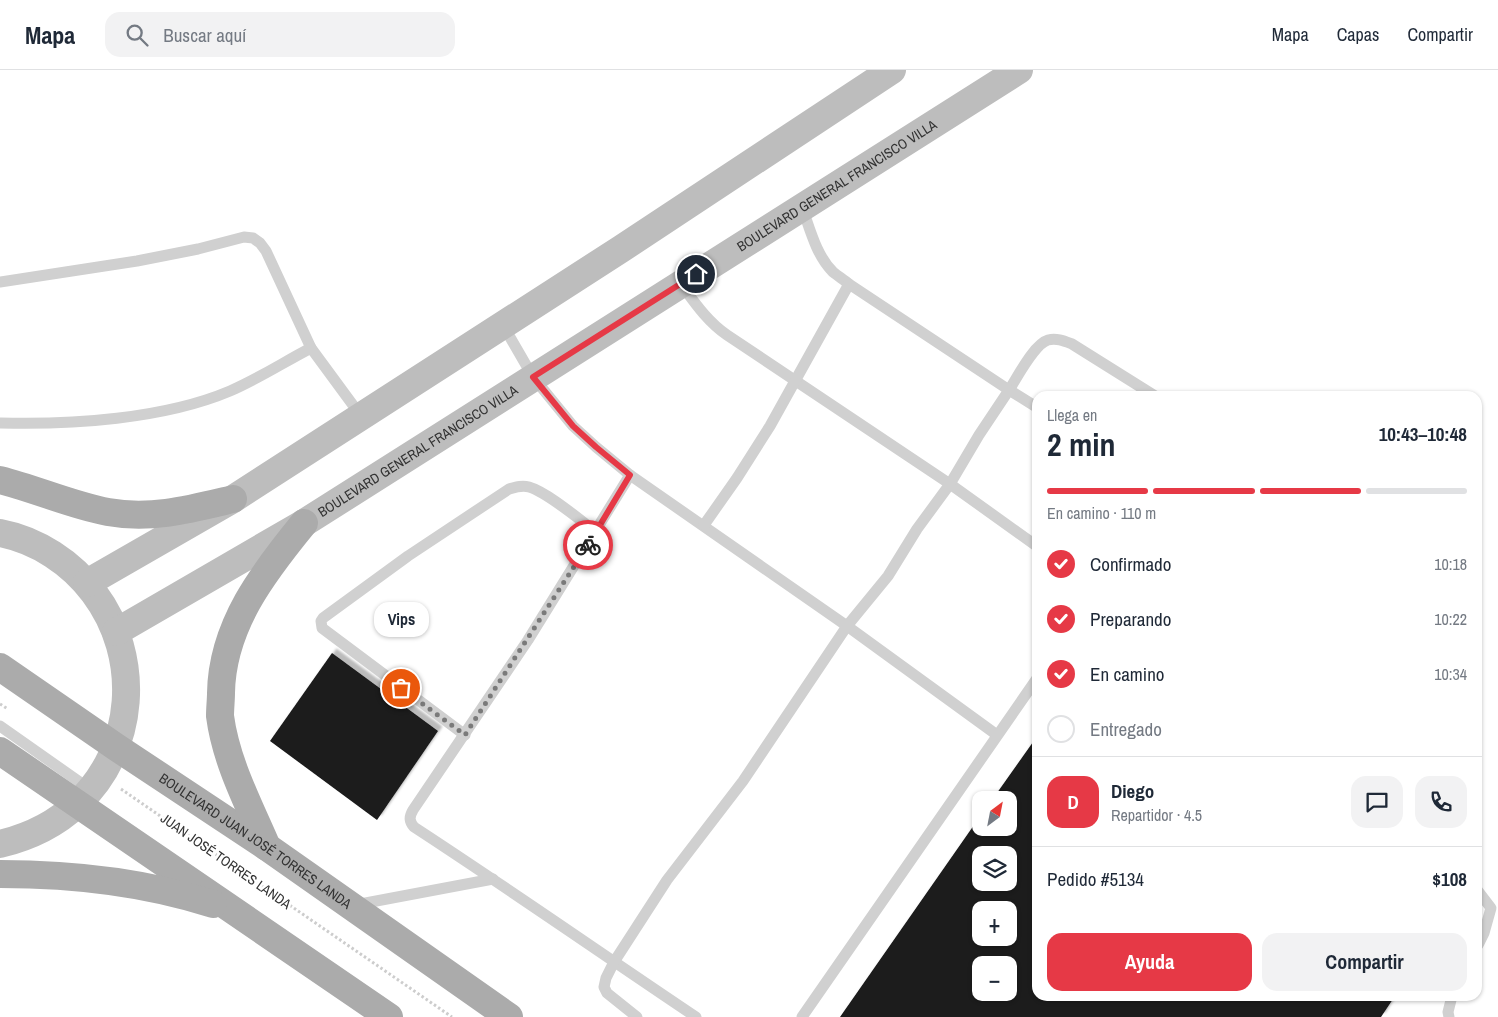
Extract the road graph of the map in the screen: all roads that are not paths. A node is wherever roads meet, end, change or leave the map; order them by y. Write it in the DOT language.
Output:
graph roads {
  1 [pos="892,70"];
  2 [pos="1020,70"];
  3 [pos="802,208"];
  4 [pos="0,282"];
  5 [pos="681,284"];
  6 [pos="849,284"];
  7 [pos="503,325"];
  8 [pos="311,348"];
  9 [pos="533,377"];
  10 [pos="795,380"];
  11 [pos="1009,390"];
  12 [pos="1146,391"];
  13 [pos="1032,404"];
  14 [pos="361,416"];
  15 [pos="0,423"];
  16 [pos="630,475"];
  17 [pos="0,480"];
  18 [pos="950,484"];
  19 [pos="233,499"];
  20 [pos="304,523"];
  21 [pos="704,525"];
  22 [pos="596,532"];
  23 [pos="0,533"];
  24 [pos="1032,543"];
  25 [pos="87,583"];
  26 [pos="847,626"];
  27 [pos="116,632"];
  28 [pos="0,667"];
  29 [pos="1032,685"];
  30 [pos="0,726"];
  31 [pos="465,735"];
  32 [pos="997,735"];
  33 [pos="116,747"];
  34 [pos="0,751"];
  35 [pos="90,790"];
  36 [pos="0,844"];
  37 [pos="268,847"];
  38 [pos="0,874"];
  39 [pos="494,878"];
  40 [pos="1482,896"];
  41 [pos="350,906"];
  42 [pos="238,913"];
  43 [pos="1482,937"];
  44 [pos="614,962"];
  45 [pos="1451,1001"];
  46 [pos="389,1017"];
  47 [pos="509,1017"];
  48 [pos="636,1017"];
  49 [pos="696,1017"];
  50 [pos="802,1017"];
  51 [pos="1449,1017"];
  1 -- 7 [label="main road"];
  2 -- 3 [label="main road, BOULEVARD GENERAL FRANCISCO VILLA"];
  3 -- 5 [label="main road, BOULEVARD GENERAL FRANCISCO VILLA"];
  3 -- 6 [label="lane"];
  4 -- 8 [label="lane"];
  5 -- 9 [label="main road, BOULEVARD GENERAL FRANCISCO VILLA"];
  5 -- 10 [label="lane"];
  6 -- 10 [label="lane"];
  6 -- 11 [label="lane"];
  7 -- 9 [label="lane"];
  7 -- 14 [label="main road"];
  8 -- 14 [label="lane"];
  8 -- 15 [label="lane"];
  9 -- 16 [label="lane"];
  9 -- 20 [label="main road, BOULEVARD GENERAL FRANCISCO VILLA"];
  10 -- 18 [label="lane"];
  10 -- 21 [label="lane"];
  11 -- 12 [label="lane"];
  11 -- 13 [label="lane"];
  11 -- 18 [label="lane"];
  14 -- 19 [label="main road"];
  16 -- 21 [label="lane"];
  16 -- 22 [label="lane"];
  17 -- 19 [label="main road"];
  18 -- 24 [label="lane"];
  18 -- 26 [label="lane"];
  19 -- 25 [label="main road"];
  20 -- 27 [label="main road, BOULEVARD GENERAL FRANCISCO VILLA"];
  20 -- 37 [label="main road"];
  21 -- 26 [label="lane"];
  22 -- 31 [label="lane"];
  22 -- 31 [label="lane"];
  23 -- 25 [label="main road"];
  25 -- 27 [label="main road"];
  26 -- 32 [label="lane"];
  26 -- 44 [label="lane"];
  27 -- 33 [label="main road"];
  28 -- 33 [label="main road, BOULEVARD JUAN JOSÉ TORRES LANDA"];
  29 -- 32 [label="lane"];
  30 -- 35 [label="lane"];
  31 -- 39 [label="lane"];
  32 -- 50 [label="lane"];
  33 -- 35 [label="main road"];
  33 -- 37 [label="main road, BOULEVARD JUAN JOSÉ TORRES LANDA"];
  34 -- 35 [label="main road"];
  35 -- 36 [label="main road"];
  35 -- 42 [label="main road"];
  37 -- 41 [label="main road, BOULEVARD JUAN JOSÉ TORRES LANDA"];
  38 -- 42 [label="main road"];
  39 -- 41 [label="lane"];
  39 -- 44 [label="lane"];
  40 -- 43 [label="lane"];
  41 -- 47 [label="main road, BOULEVARD JUAN JOSÉ TORRES LANDA"];
  42 -- 46 [label="main road"];
  44 -- 48 [label="lane"];
  44 -- 49 [label="lane"];
  45 -- 51 [label="lane"];
}
